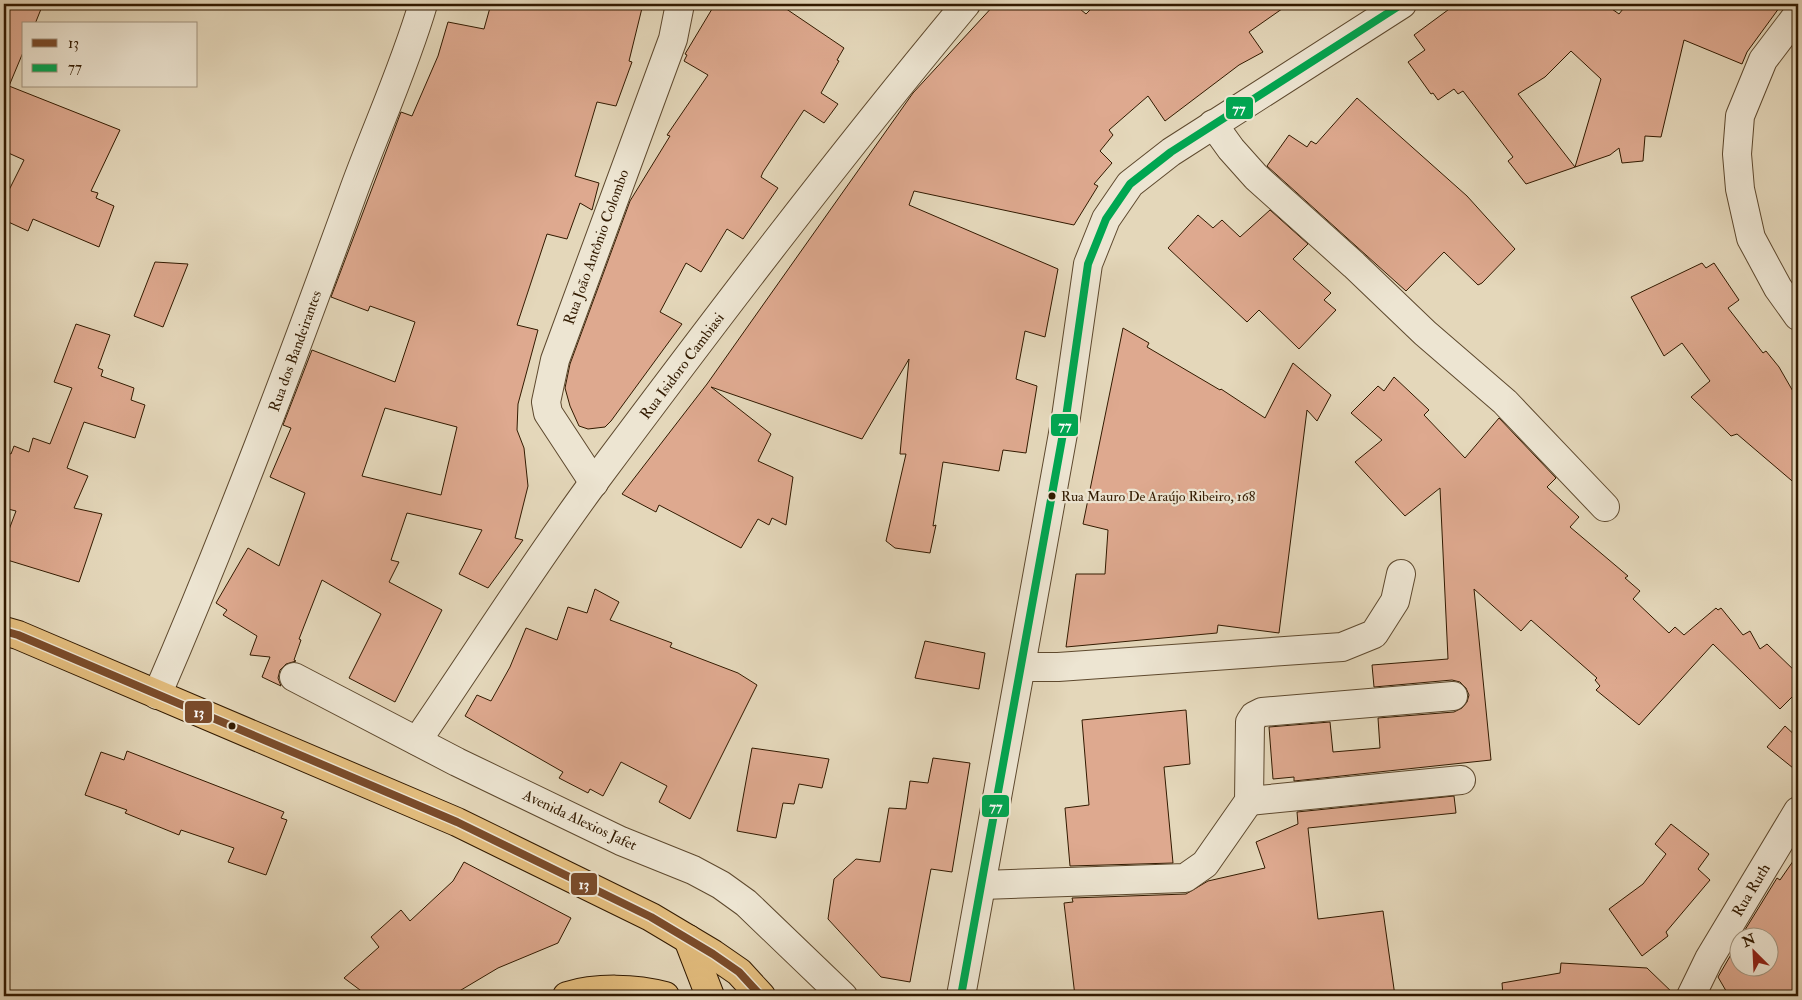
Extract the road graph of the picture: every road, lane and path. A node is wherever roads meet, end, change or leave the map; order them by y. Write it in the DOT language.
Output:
graph roads {
  1 [pos="423,4"];
  2 [pos="680,4"];
  3 [pos="966,4"];
  4 [pos="1402,4"];
  5 [pos="1798,14"];
  6 [pos="1213,124"];
  7 [pos="1798,316"];
  8 [pos="594,482"];
  9 [pos="1605,507"];
  10 [pos="1401,574"];
  11 [pos="4,631"];
  12 [pos="1022,667"];
  13 [pos="294,678"];
  14 [pos="157,695"];
  15 [pos="1453,696"];
  16 [pos="416,741"];
  17 [pos="1461,780"];
  18 [pos="1249,802"];
  19 [pos="1798,811"];
  20 [pos="982,885"];
  21 [pos="688,939"];
  22 [pos="567,996"];
  23 [pos="665,996"];
  24 [pos="710,996"];
  25 [pos="761,996"];
  26 [pos="843,996"];
  27 [pos="961,996"];
  28 [pos="1691,996"];
  1 -- 14 [label="street, Rua dos Bandeirantes"];
  2 -- 8 [label="street, Rua João Antônio Colombo"];
  3 -- 8 [label="street, Rua Isidoro Cambiasi"];
  4 -- 6 [label="street"];
  5 -- 7 [label="street"];
  6 -- 9 [label="street"];
  6 -- 12 [label="street"];
  8 -- 16 [label="street, Rua Isidoro Cambiasi"];
  10 -- 12 [label="street"];
  11 -- 14 [label="main road"];
  12 -- 20 [label="street"];
  13 -- 16 [label="street, Avenida Alexios Jafet"];
  14 -- 21 [label="main road"];
  15 -- 18 [label="street"];
  16 -- 26 [label="street, Avenida Alexios Jafet"];
  17 -- 18 [label="street"];
  18 -- 20 [label="street"];
  19 -- 28 [label="street, Rua Ruth"];
  20 -- 27 [label="street"];
  21 -- 24 [label="main road"];
  21 -- 25 [label="main road"];
  22 -- 23 [label="main road"];
}
